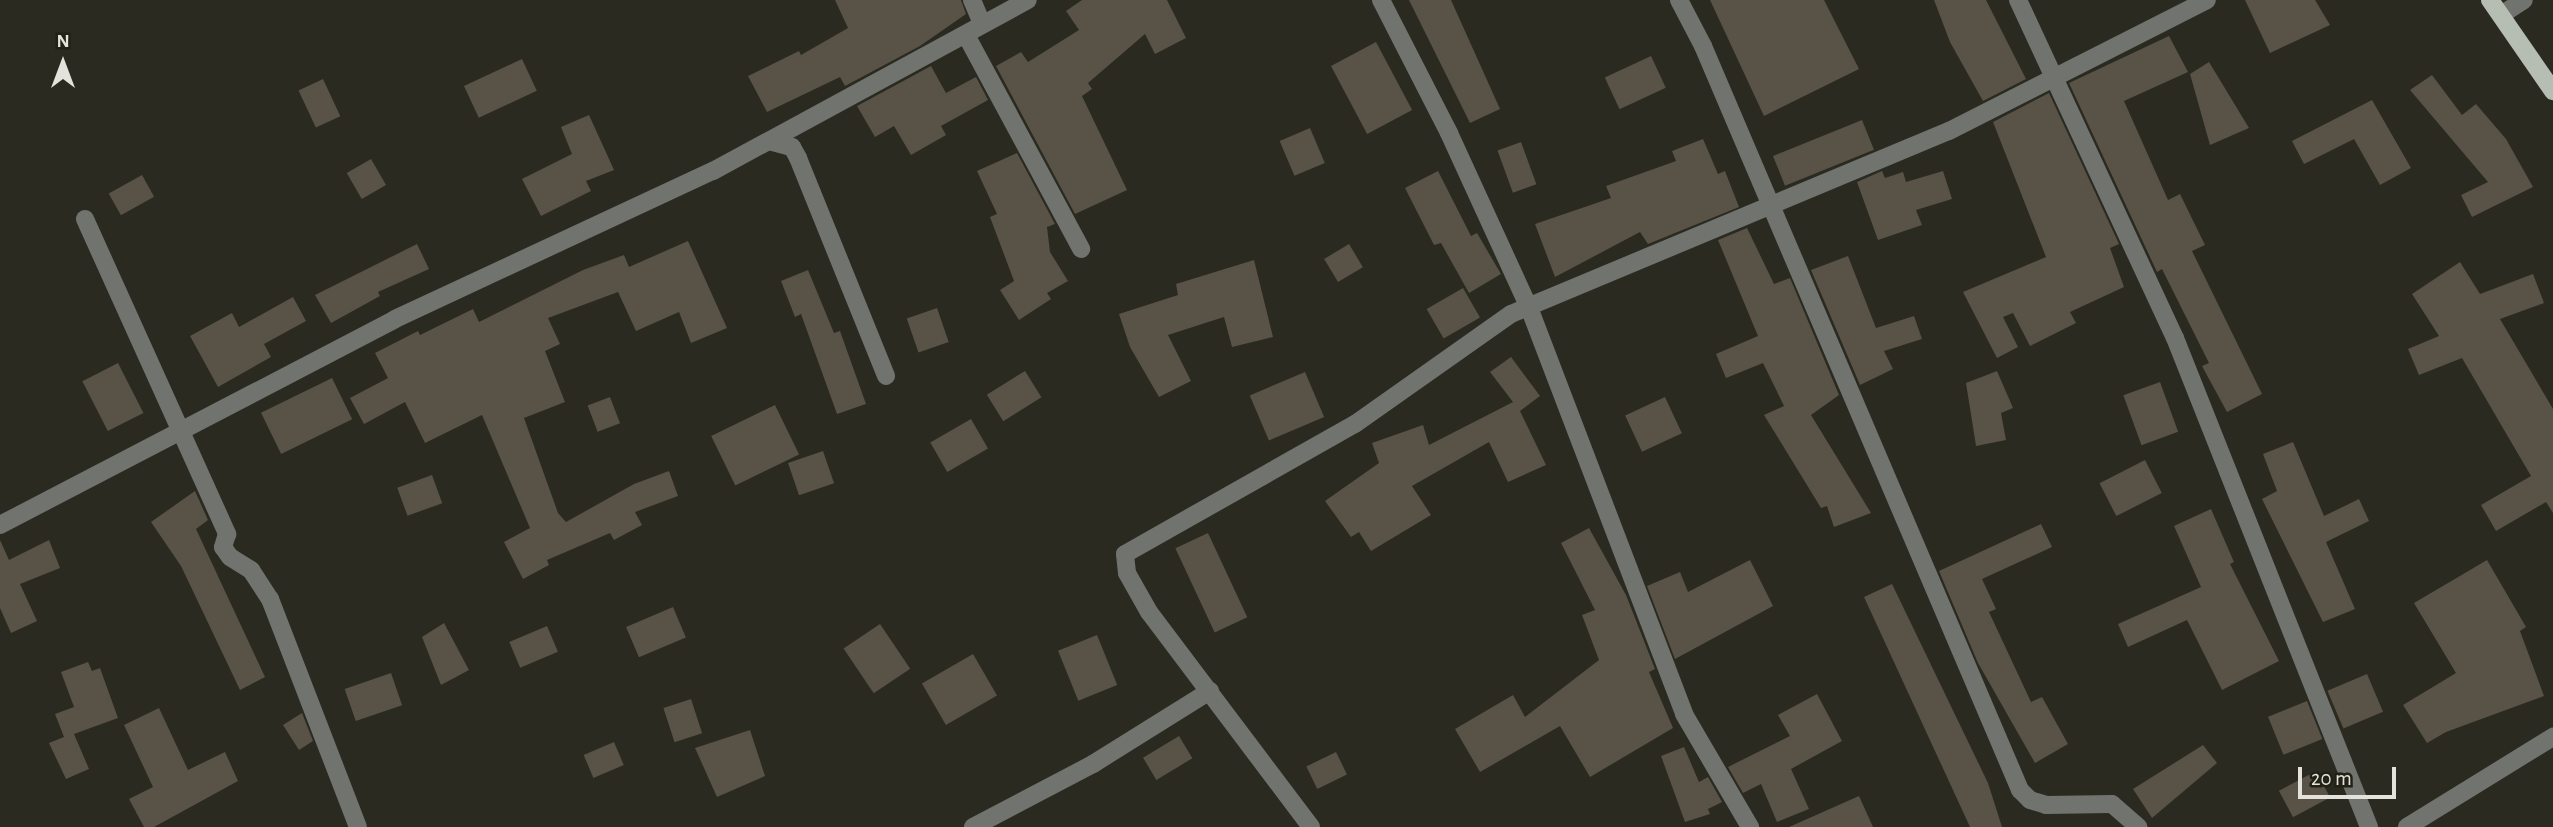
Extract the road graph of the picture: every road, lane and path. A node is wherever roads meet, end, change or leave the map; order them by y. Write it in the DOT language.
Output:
graph roads {
  1 [pos="972,0"];
  2 [pos="1028,0"];
  3 [pos="1381,0"];
  4 [pos="1679,0"];
  5 [pos="2018,0"];
  6 [pos="2207,0"];
  7 [pos="2490,0"];
  8 [pos="2524,0"];
  9 [pos="2501,15"];
  10 [pos="982,23"];
  11 [pos="966,35"];
  12 [pos="2057,77"];
  13 [pos="2553,91"];
  14 [pos="769,141"];
  15 [pos="1769,208"];
  16 [pos="85,219"];
  17 [pos="1081,250"];
  18 [pos="1530,310"];
  19 [pos="886,376"];
  20 [pos="181,432"];
  21 [pos="0,525"];
  22 [pos="1210,691"];
  23 [pos="2553,737"];
  24 [pos="358,827"];
  25 [pos="973,827"];
  26 [pos="1311,827"];
  27 [pos="1750,827"];
  28 [pos="2138,827"];
  29 [pos="2369,827"];
  30 [pos="2407,827"];
  1 -- 10 [label="street"];
  2 -- 10 [label="street"];
  3 -- 18 [label="street"];
  4 -- 15 [label="street"];
  5 -- 12 [label="street"];
  6 -- 12 [label="street"];
  7 -- 9 [label="main road"];
  8 -- 9 [label="street"];
  9 -- 13 [label="main road"];
  10 -- 11 [label="street"];
  11 -- 14 [label="street"];
  11 -- 17 [label="street"];
  12 -- 15 [label="street"];
  12 -- 29 [label="street"];
  14 -- 19 [label="street"];
  14 -- 20 [label="street"];
  15 -- 18 [label="street"];
  15 -- 28 [label="street"];
  16 -- 20 [label="street"];
  18 -- 22 [label="street"];
  18 -- 27 [label="street"];
  20 -- 21 [label="street"];
  20 -- 24 [label="street"];
  22 -- 25 [label="street"];
  22 -- 26 [label="street"];
  23 -- 30 [label="street"];
}
